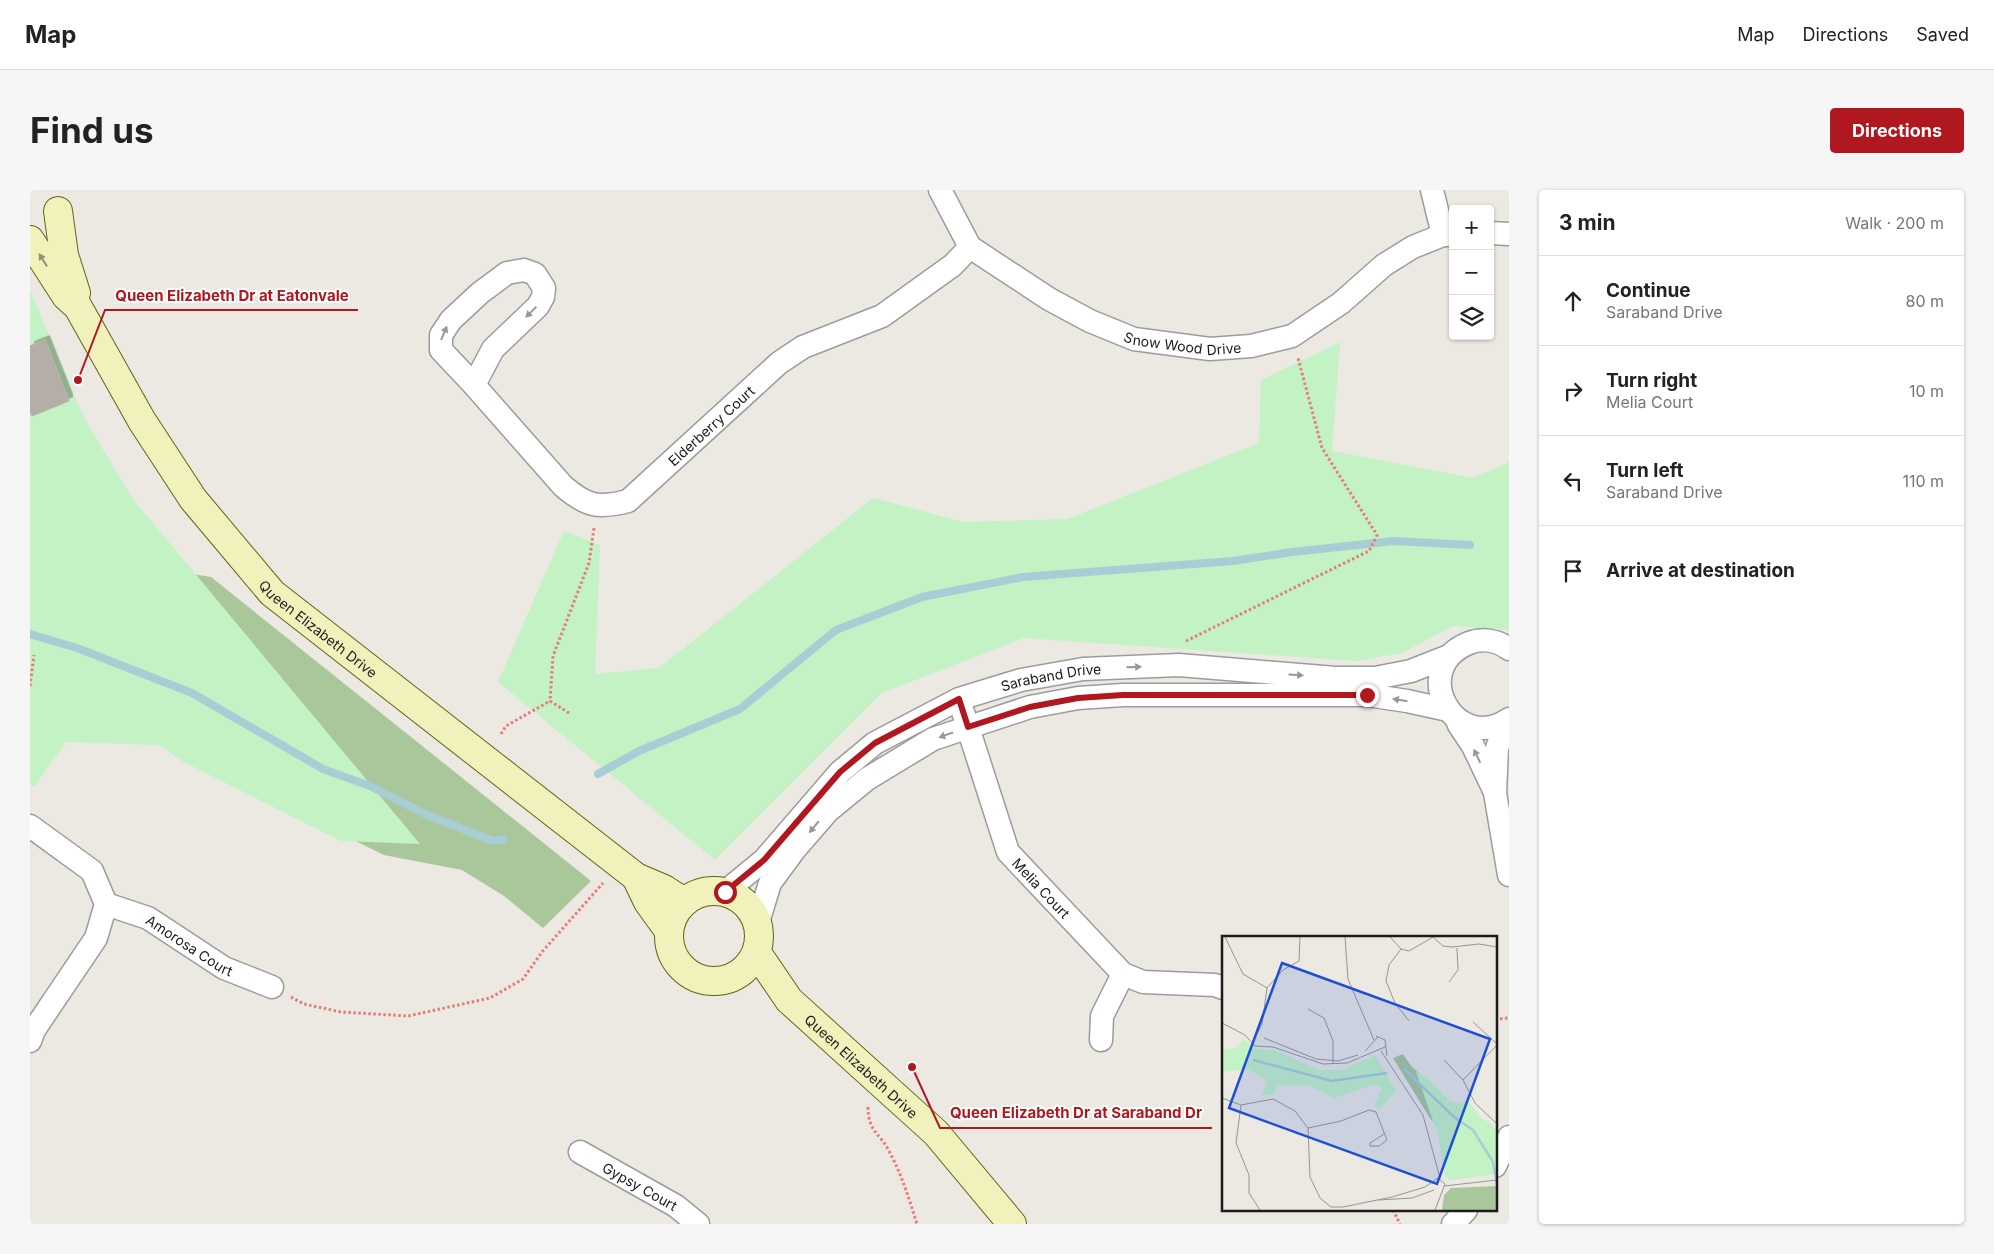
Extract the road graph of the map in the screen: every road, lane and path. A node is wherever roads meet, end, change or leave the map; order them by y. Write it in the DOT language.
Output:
graph roads {
  1 [pos="940,190"];
  2 [pos="1432,190"];
  3 [pos="61,201"];
  4 [pos="30,230"];
  5 [pos="1494,233"];
  6 [pos="1509,234"];
  7 [pos="1448,235"];
  8 [pos="30,240"];
  9 [pos="970,247"];
  10 [pos="78,307"];
  11 [pos="1292,336"];
  12 [pos="474,385"];
  13 [pos="597,505"];
  14 [pos="1183,643"];
  15 [pos="1509,649"];
  16 [pos="34,655"];
  17 [pos="1450,656"];
  18 [pos="30,686"];
  19 [pos="959,699"];
  20 [pos="550,701"];
  21 [pos="569,713"];
  22 [pos="1452,715"];
  23 [pos="1508,720"];
  24 [pos="968,727"];
  25 [pos="501,734"];
  26 [pos="1495,793"];
  27 [pos="30,826"];
  28 [pos="1509,875"];
  29 [pos="636,877"];
  30 [pos="603,883"];
  31 [pos="725,892"];
  32 [pos="684,902"];
  33 [pos="106,904"];
  34 [pos="758,922"];
  35 [pos="669,930"];
  36 [pos="757,953"];
  37 [pos="1123,974"];
  38 [pos="734,978"];
  39 [pos="272,987"];
  40 [pos="1222,988"];
  41 [pos="789,1000"];
  42 [pos="1509,1018"];
  43 [pos="1496,1019"];
  44 [pos="1101,1040"];
  45 [pos="30,1041"];
  46 [pos="868,1101"];
  47 [pos="1509,1136"];
  48 [pos="580,1152"];
  49 [pos="1496,1164"];
  50 [pos="1394,1212"];
  51 [pos="1464,1212"];
  52 [pos="698,1224"];
  53 [pos="917,1224"];
  54 [pos="1012,1224"];
  55 [pos="1400,1224"];
  56 [pos="1453,1224"];
  1 -- 9 [label="street, Snow Wood Drive"];
  2 -- 7 [label="street"];
  3 -- 4 [label="street"];
  3 -- 10 [label="street, Queen Elizabeth Drive"];
  5 -- 6 [label="street"];
  7 -- 11 [label="street, Snow Wood Drive"];
  10 -- 8 [label="street, Queen Elizabeth Drive, one-way"];
  9 -- 11 [label="street, Snow Wood Drive"];
  9 -- 13 [label="street, Elderberry Court"];
  10 -- 29 [label="street, Queen Elizabeth Drive"];
  11 -- 14 [label="path"];
  12 -- 12 [label="street, Elderberry Court, one-way"];
  12 -- 13 [label="street, Elderberry Court"];
  13 -- 20 [label="path"];
  15 -- 17 [label="street, Saraband Drive"];
  16 -- 18 [label="path"];
  19 -- 17 [label="street, Saraband Drive, one-way"];
  17 -- 22 [label="street"];
  19 -- 24 [label="street, Melia Court"];
  19 -- 31 [label="street, Saraband Drive"];
  20 -- 21 [label="path"];
  20 -- 25 [label="path"];
  22 -- 23 [label="street, Saraband Drive"];
  22 -- 24 [label="street, Saraband Drive, one-way"];
  26 -- 22 [label="street, one-way"];
  23 -- 26 [label="street"];
  24 -- 34 [label="street, Saraband Drive, one-way"];
  24 -- 37 [label="street, Melia Court"];
  26 -- 28 [label="street"];
  27 -- 33 [label="street"];
  29 -- 32 [label="street, Queen Elizabeth Drive"];
  29 -- 35 [label="street, Queen Elizabeth Drive"];
  30 -- 39 [label="path"];
  31 -- 32 [label="street"];
  31 -- 34 [label="street"];
  32 -- 35 [label="street"];
  33 -- 39 [label="street, Amorosa Court"];
  33 -- 45 [label="street"];
  34 -- 36 [label="street"];
  35 -- 38 [label="street"];
  36 -- 38 [label="street"];
  36 -- 41 [label="street, Queen Elizabeth Drive"];
  37 -- 40 [label="street, Melia Court"];
  37 -- 44 [label="street"];
  38 -- 41 [label="street, Queen Elizabeth Drive"];
  41 -- 54 [label="street, Queen Elizabeth Drive"];
  42 -- 43 [label="path"];
  46 -- 53 [label="path"];
  47 -- 49 [label="street"];
  48 -- 52 [label="street, Gypsy Court"];
  50 -- 55 [label="path"];
  51 -- 56 [label="street"];
}
